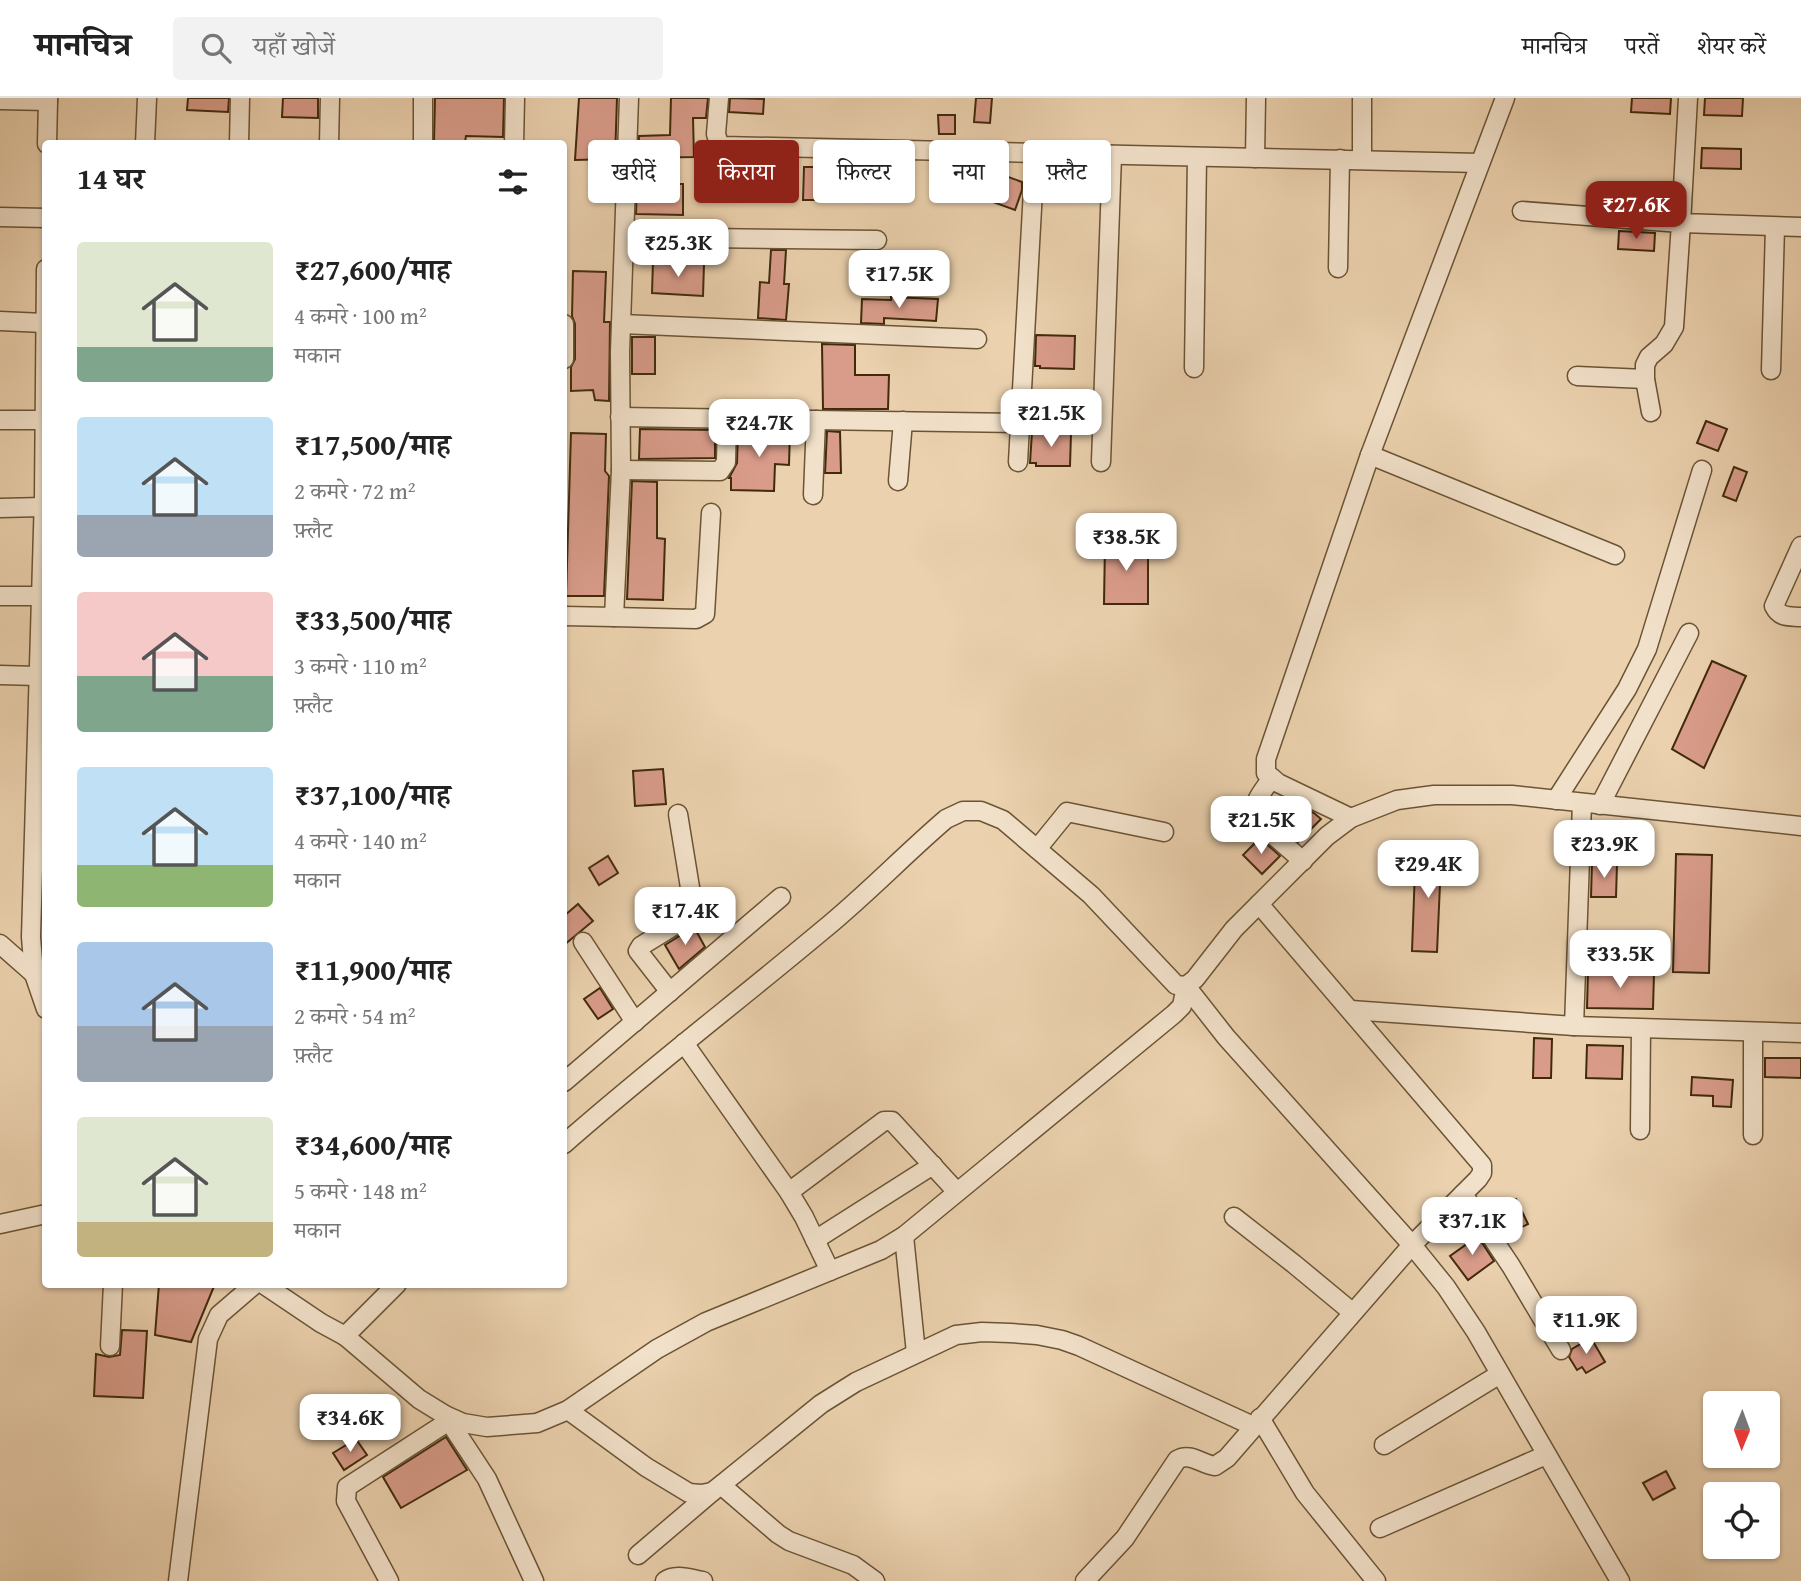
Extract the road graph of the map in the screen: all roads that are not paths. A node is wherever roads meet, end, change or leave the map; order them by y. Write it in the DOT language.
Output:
graph roads {
  1 [pos="147,98"];
  2 [pos="240,98"];
  3 [pos="330,98"];
  4 [pos="423,98"];
  5 [pos="515,98"];
  6 [pos="629,98"];
  7 [pos="719,98"];
  8 [pos="1256,98"];
  9 [pos="1362,98"];
  10 [pos="1505,98"];
  11 [pos="1688,98"];
  12 [pos="0,100"];
  13 [pos="48,100"];
  14 [pos="47,140"];
  15 [pos="145,140"];
  16 [pos="239,140"];
  17 [pos="329,140"];
  18 [pos="423,140"];
  19 [pos="514,140"];
  20 [pos="1023,154"];
  21 [pos="1112,155"];
  22 [pos="1197,157"];
  23 [pos="1255,158"];
  24 [pos="1340,159"];
  25 [pos="1362,159"];
  26 [pos="1480,163"];
  27 [pos="1032,203"];
  28 [pos="1522,211"];
  29 [pos="0,217"];
  30 [pos="42,218"];
  31 [pos="1681,223"];
  32 [pos="1775,226"];
  33 [pos="1801,227"];
  34 [pos="625,237"];
  35 [pos="877,240"];
  36 [pos="1338,268"];
  37 [pos="0,321"];
  38 [pos="42,323"];
  39 [pos="621,324"];
  40 [pos="977,339"];
  41 [pos="1194,368"];
  42 [pos="1771,370"];
  43 [pos="1577,376"];
  44 [pos="1645,379"];
  45 [pos="1651,412"];
  46 [pos="620,417"];
  47 [pos="727,419"];
  48 [pos="0,420"];
  49 [pos="42,420"];
  50 [pos="816,420"];
  51 [pos="903,421"];
  52 [pos="1019,423"];
  53 [pos="1370,454"];
  54 [pos="1018,462"];
  55 [pos="1101,462"];
  56 [pos="621,470"];
  57 [pos="1702,470"];
  58 [pos="898,481"];
  59 [pos="813,495"];
  60 [pos="42,500"];
  61 [pos="0,508"];
  62 [pos="710,513"];
  63 [pos="1801,545"];
  64 [pos="1615,555"];
  65 [pos="0,596"];
  66 [pos="42,596"];
  67 [pos="42,612"];
  68 [pos="567,616"];
  69 [pos="614,617"];
  70 [pos="1801,617"];
  71 [pos="1689,634"];
  72 [pos="0,675"];
  73 [pos="38,676"];
  74 [pos="1272,778"];
  75 [pos="1556,800"];
  76 [pos="1591,804"];
  77 [pos="40,805"];
  78 [pos="678,814"];
  79 [pos="1351,818"];
  80 [pos="1801,826"];
  81 [pos="1164,832"];
  82 [pos="1037,849"];
  83 [pos="1303,861"];
  84 [pos="781,897"];
  85 [pos="1259,904"];
  86 [pos="583,942"];
  87 [pos="0,944"];
  88 [pos="34,974"];
  89 [pos="1186,986"];
  90 [pos="670,992"];
  91 [pos="42,997"];
  92 [pos="1351,1010"];
  93 [pos="635,1022"];
  94 [pos="1574,1026"];
  95 [pos="1641,1028"];
  96 [pos="1753,1033"];
  97 [pos="1801,1033"];
  98 [pos="684,1043"];
  99 [pos="567,1079"];
  100 [pos="1640,1130"];
  101 [pos="1753,1136"];
  102 [pos="567,1141"];
  103 [pos="933,1165"];
  104 [pos="789,1192"];
  105 [pos="957,1192"];
  106 [pos="1463,1194"];
  107 [pos="42,1215"];
  108 [pos="1234,1217"];
  109 [pos="0,1224"];
  110 [pos="904,1236"];
  111 [pos="815,1240"];
  112 [pos="1412,1245"];
  113 [pos="830,1271"];
  114 [pos="113,1288"];
  115 [pos="250,1288"];
  116 [pos="269,1288"];
  117 [pos="393,1288"];
  118 [pos="1352,1312"];
  119 [pos="345,1336"];
  120 [pos="110,1346"];
  121 [pos="1561,1350"];
  122 [pos="916,1353"];
  123 [pos="1500,1374"];
  124 [pos="568,1410"];
  125 [pos="447,1418"];
  126 [pos="1256,1422"];
  127 [pos="1384,1445"];
  128 [pos="1546,1455"];
  129 [pos="717,1489"];
  130 [pos="1380,1528"];
  131 [pos="638,1555"];
  132 [pos="178,1581"];
  133 [pos="390,1581"];
  134 [pos="534,1581"];
  135 [pos="665,1581"];
  136 [pos="703,1581"];
  137 [pos="875,1581"];
  138 [pos="1085,1581"];
  139 [pos="1376,1581"];
  140 [pos="1620,1581"];
  1 -- 15 [label="street"];
  2 -- 16 [label="street"];
  3 -- 17 [label="street"];
  4 -- 18 [label="street"];
  5 -- 19 [label="street"];
  6 -- 34 [label="street"];
  7 -- 20 [label="street"];
  8 -- 23 [label="street"];
  9 -- 25 [label="street"];
  10 -- 26 [label="street"];
  11 -- 31 [label="street"];
  12 -- 13 [label="street"];
  13 -- 14 [label="street"];
  21 -- 22 [label="street"];
  21 -- 55 [label="street"];
  22 -- 23 [label="street"];
  22 -- 41 [label="street"];
  23 -- 24 [label="street"];
  24 -- 25 [label="street"];
  24 -- 36 [label="street"];
  25 -- 26 [label="street"];
  26 -- 53 [label="street"];
  27 -- 52 [label="street"];
  28 -- 31 [label="street"];
  29 -- 30 [label="street"];
  31 -- 32 [label="street"];
  31 -- 44 [label="street"];
  32 -- 33 [label="street"];
  32 -- 42 [label="street"];
  34 -- 35 [label="street"];
  34 -- 39 [label="street"];
  37 -- 38 [label="street"];
  39 -- 40 [label="street"];
  39 -- 46 [label="street"];
  43 -- 44 [label="street"];
  44 -- 45 [label="street"];
  46 -- 47 [label="street"];
  46 -- 56 [label="street"];
  47 -- 50 [label="street"];
  47 -- 56 [label="street"];
  48 -- 49 [label="street"];
  50 -- 51 [label="street"];
  50 -- 59 [label="street"];
  51 -- 52 [label="street"];
  51 -- 58 [label="street"];
  52 -- 54 [label="street"];
  53 -- 64 [label="street"];
  53 -- 74 [label="street"];
  56 -- 69 [label="street"];
  57 -- 75 [label="street"];
  60 -- 61 [label="street"];
  62 -- 69 [label="street"];
  63 -- 70 [label="street"];
  65 -- 66 [label="street"];
  67 -- 73 [label="street"];
  68 -- 69 [label="street"];
  71 -- 76 [label="street"];
  72 -- 73 [label="street"];
  73 -- 77 [label="street"];
  74 -- 79 [label="street"];
  74 -- 83 [label="street"];
  75 -- 76 [label="street"];
  75 -- 79 [label="street"];
  76 -- 80 [label="street"];
  76 -- 94 [label="street"];
  77 -- 88 [label="street"];
  78 -- 90 [label="street"];
  79 -- 83 [label="street"];
  81 -- 82 [label="street"];
  82 -- 89 [label="street"];
  82 -- 98 [label="street"];
  83 -- 85 [label="street"];
  84 -- 90 [label="street"];
  85 -- 89 [label="street"];
  85 -- 92 [label="street"];
  86 -- 93 [label="street"];
  87 -- 88 [label="street"];
  88 -- 91 [label="street"];
  89 -- 105 [label="street"];
  89 -- 112 [label="street"];
  90 -- 93 [label="street"];
  92 -- 94 [label="street"];
  92 -- 106 [label="street"];
  93 -- 99 [label="street"];
  94 -- 95 [label="street"];
  95 -- 96 [label="street"];
  95 -- 100 [label="street"];
  96 -- 97 [label="street"];
  96 -- 101 [label="street"];
  98 -- 102 [label="street"];
  98 -- 104 [label="street"];
  103 -- 104 [label="street"];
  103 -- 105 [label="street"];
  103 -- 111 [label="street"];
  104 -- 111 [label="street"];
  105 -- 110 [label="street"];
  106 -- 112 [label="street"];
  106 -- 121 [label="street"];
  107 -- 109 [label="street"];
  108 -- 118 [label="street"];
  110 -- 113 [label="street"];
  110 -- 122 [label="street"];
  111 -- 113 [label="street"];
  112 -- 118 [label="street"];
  112 -- 123 [label="street"];
  113 -- 124 [label="street"];
  114 -- 120 [label="street"];
  115 -- 132 [label="street"];
  116 -- 119 [label="street"];
  117 -- 119 [label="street"];
  118 -- 126 [label="street"];
  119 -- 125 [label="street"];
  122 -- 126 [label="street"];
  122 -- 129 [label="street"];
  123 -- 127 [label="street"];
  123 -- 128 [label="street"];
  124 -- 125 [label="street"];
  124 -- 129 [label="street"];
  125 -- 133 [label="street"];
  125 -- 134 [label="street"];
  126 -- 138 [label="street"];
  126 -- 139 [label="street"];
  128 -- 130 [label="street"];
  128 -- 140 [label="street"];
  129 -- 131 [label="street"];
  129 -- 137 [label="street"];
  135 -- 136 [label="street"];
}
